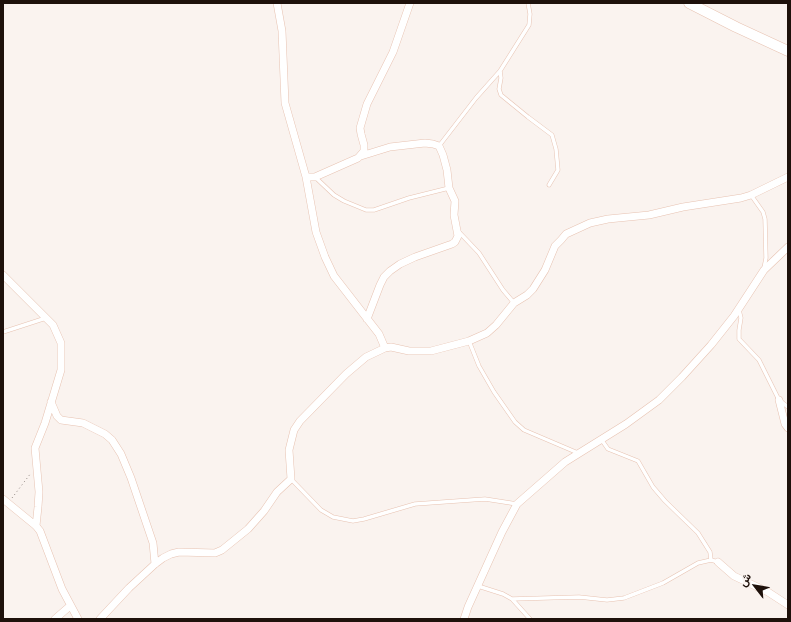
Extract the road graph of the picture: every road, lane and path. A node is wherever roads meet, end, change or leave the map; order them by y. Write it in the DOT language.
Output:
graph roads {
  1 [pos="278,3"];
  2 [pos="410,3"];
  3 [pos="528,3"];
  4 [pos="689,3"];
  5 [pos="788,51"];
  6 [pos="500,70"];
  7 [pos="439,146"];
  8 [pos="361,156"];
  9 [pos="315,176"];
  10 [pos="306,177"];
  11 [pos="788,177"];
  12 [pos="549,185"];
  13 [pos="449,188"];
  14 [pos="751,195"];
  15 [pos="458,231"];
  16 [pos="788,248"];
  17 [pos="764,270"];
  18 [pos="3,275"];
  19 [pos="514,303"];
  20 [pos="739,309"];
  21 [pos="46,318"];
  22 [pos="367,319"];
  23 [pos="3,332"];
  24 [pos="469,341"];
  25 [pos="385,348"];
  26 [pos="779,400"];
  27 [pos="51,402"];
  28 [pos="788,407"];
  29 [pos="788,428"];
  30 [pos="601,439"];
  31 [pos="578,453"];
  32 [pos="37,465"];
  33 [pos="291,479"];
  34 [pos="6,501"];
  35 [pos="517,504"];
  36 [pos="36,526"];
  37 [pos="714,561"];
  38 [pos="155,564"];
  39 [pos="478,586"];
  40 [pos="512,599"];
  41 [pos="788,605"];
  42 [pos="70,606"];
  43 [pos="55,619"];
  44 [pos="78,619"];
  45 [pos="100,619"];
  46 [pos="464,619"];
  47 [pos="530,619"];
  1 -- 10 [label="street"];
  2 -- 8 [label="street"];
  3 -- 6 [label="lane"];
  4 -- 5 [label="street"];
  6 -- 7 [label="lane"];
  6 -- 12 [label="lane"];
  7 -- 8 [label="street"];
  7 -- 13 [label="street"];
  8 -- 9 [label="street"];
  9 -- 10 [label="street"];
  9 -- 13 [label="lane"];
  10 -- 22 [label="street"];
  11 -- 14 [label="street"];
  13 -- 15 [label="street"];
  14 -- 17 [label="lane"];
  14 -- 19 [label="street"];
  15 -- 19 [label="lane"];
  15 -- 22 [label="street"];
  16 -- 17 [label="street"];
  17 -- 20 [label="street"];
  18 -- 21 [label="street"];
  19 -- 24 [label="street"];
  20 -- 26 [label="lane"];
  20 -- 30 [label="street"];
  21 -- 23 [label="lane"];
  21 -- 27 [label="street"];
  22 -- 25 [label="street"];
  24 -- 25 [label="street"];
  24 -- 31 [label="lane"];
  25 -- 33 [label="street"];
  26 -- 28 [label="lane"];
  26 -- 29 [label="street"];
  27 -- 32 [label="street"];
  27 -- 38 [label="street"];
  30 -- 31 [label="street"];
  30 -- 37 [label="lane"];
  31 -- 35 [label="street"];
  32 -- 34 [label="path"];
  32 -- 36 [label="street"];
  33 -- 35 [label="lane"];
  33 -- 38 [label="street"];
  34 -- 36 [label="street"];
  35 -- 39 [label="street"];
  36 -- 42 [label="street"];
  37 -- 40 [label="lane"];
  37 -- 41 [label="street"];
  38 -- 45 [label="street"];
  39 -- 40 [label="lane"];
  39 -- 46 [label="street"];
  40 -- 47 [label="lane"];
  42 -- 43 [label="street"];
  42 -- 44 [label="street"];
}
